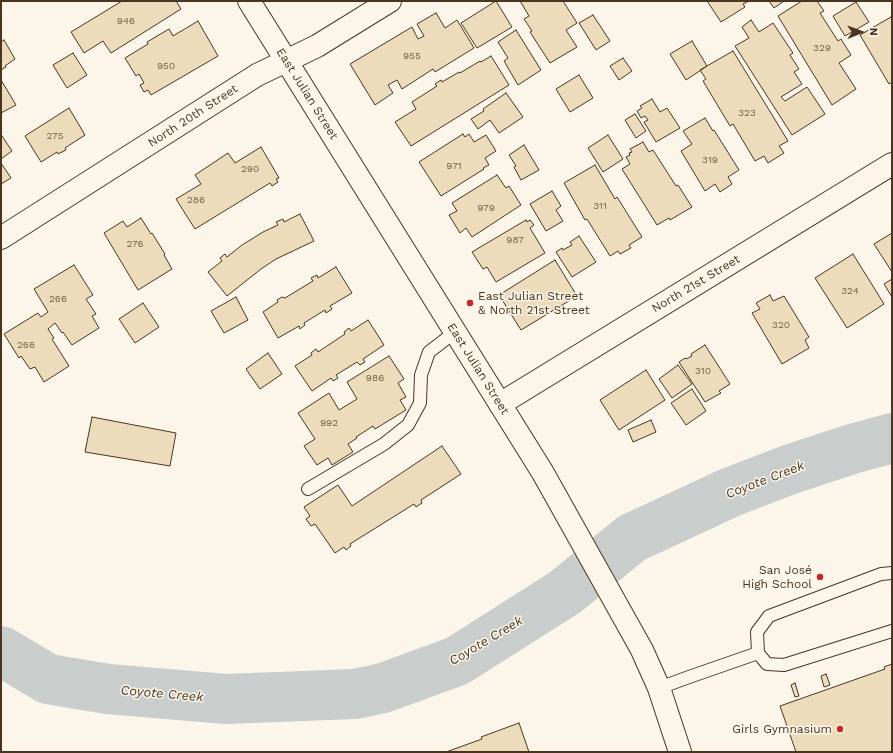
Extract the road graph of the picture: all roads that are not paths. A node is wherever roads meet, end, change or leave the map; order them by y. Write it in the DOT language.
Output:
graph roads {
  1 [pos="250,1"];
  2 [pos="390,1"];
  3 [pos="287,61"];
  4 [pos="892,164"];
  5 [pos="1,238"];
  6 [pos="455,332"];
  7 [pos="500,404"];
  8 [pos="308,489"];
  9 [pos="892,572"];
  10 [pos="892,631"];
  11 [pos="758,653"];
  12 [pos="659,688"];
  13 [pos="680,752"];
  1 -- 3 [label="street, East Julian Street"];
  2 -- 3 [label="street, North 20th Street"];
  3 -- 5 [label="street, North 20th Street"];
  3 -- 6 [label="street, East Julian Street"];
  4 -- 7 [label="street, North 21st Street"];
  6 -- 7 [label="street, East Julian Street"];
  6 -- 8 [label="lane"];
  7 -- 12 [label="street, East Julian Street"];
  9 -- 11 [label="lane"];
  10 -- 11 [label="lane"];
  11 -- 12 [label="lane"];
  12 -- 13 [label="street, East Julian Street"];
}
